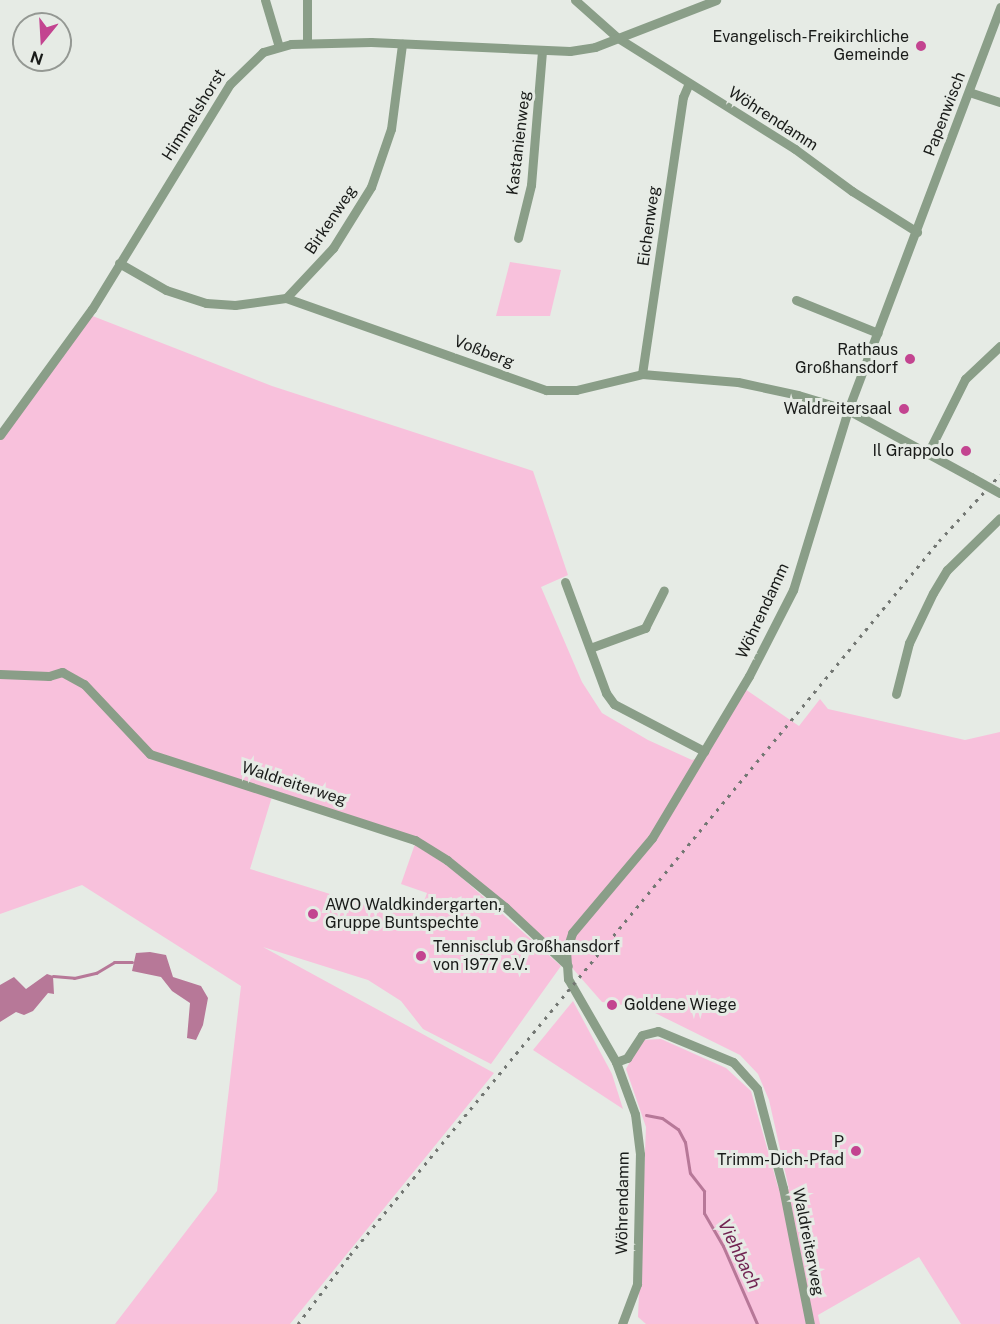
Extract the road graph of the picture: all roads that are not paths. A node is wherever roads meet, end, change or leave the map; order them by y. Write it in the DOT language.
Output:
graph roads {
  1 [pos="265,0"];
  2 [pos="307,0"];
  3 [pos="575,0"];
  4 [pos="716,0"];
  5 [pos="1000,7"];
  6 [pos="618,38"];
  7 [pos="307,43"];
  8 [pos="402,44"];
  9 [pos="279,47"];
  10 [pos="542,51"];
  11 [pos="689,83"];
  12 [pos="969,92"];
  13 [pos="1000,102"];
  14 [pos="917,232"];
  15 [pos="518,238"];
  16 [pos="119,263"];
  17 [pos="286,298"];
  18 [pos="796,300"];
  19 [pos="878,333"];
  20 [pos="1000,346"];
  21 [pos="642,374"];
  22 [pos="848,410"];
  23 [pos="0,435"];
  24 [pos="928,453"];
  25 [pos="1000,493"];
  26 [pos="1000,518"];
  27 [pos="565,582"];
  28 [pos="664,590"];
  29 [pos="590,648"];
  30 [pos="0,674"];
  31 [pos="896,694"];
  32 [pos="704,751"];
  33 [pos="567,966"];
  34 [pos="616,1062"];
  35 [pos="622,1324"];
  36 [pos="810,1324"];
  1 -- 9 [label="street"];
  2 -- 7 [label="street"];
  3 -- 6 [label="street, Wöhrendamm"];
  4 -- 6 [label="street, Himmelshorst"];
  5 -- 12 [label="street, Papenwisch"];
  6 -- 10 [label="street, Himmelshorst"];
  6 -- 11 [label="street, Wöhrendamm"];
  7 -- 8 [label="street, Himmelshorst"];
  7 -- 9 [label="street, Himmelshorst"];
  8 -- 10 [label="street, Himmelshorst"];
  8 -- 17 [label="street, Birkenweg"];
  9 -- 16 [label="street, Himmelshorst"];
  10 -- 15 [label="street, Kastanienweg"];
  11 -- 14 [label="street, Wöhrendamm"];
  11 -- 21 [label="street, Eichenweg"];
  12 -- 13 [label="street"];
  12 -- 14 [label="street, Papenwisch"];
  14 -- 19 [label="street, Wöhrendamm"];
  16 -- 17 [label="street, Voßberg"];
  16 -- 23 [label="street, Himmelshorst"];
  17 -- 21 [label="street, Voßberg"];
  18 -- 19 [label="street"];
  19 -- 22 [label="street, Wöhrendamm"];
  20 -- 24 [label="street"];
  21 -- 22 [label="street, Voßberg"];
  22 -- 24 [label="street, Voßberg"];
  22 -- 32 [label="street, Wöhrendamm"];
  24 -- 25 [label="street, Voßberg, bridge"];
  26 -- 31 [label="street"];
  27 -- 29 [label="street"];
  28 -- 29 [label="street"];
  29 -- 32 [label="street"];
  30 -- 33 [label="street, Waldreiterweg"];
  32 -- 33 [label="street, Wöhrendamm"];
  33 -- 34 [label="street, Wöhrendamm"];
  34 -- 35 [label="street, Wöhrendamm"];
  34 -- 36 [label="street, Waldreiterweg"];
}
